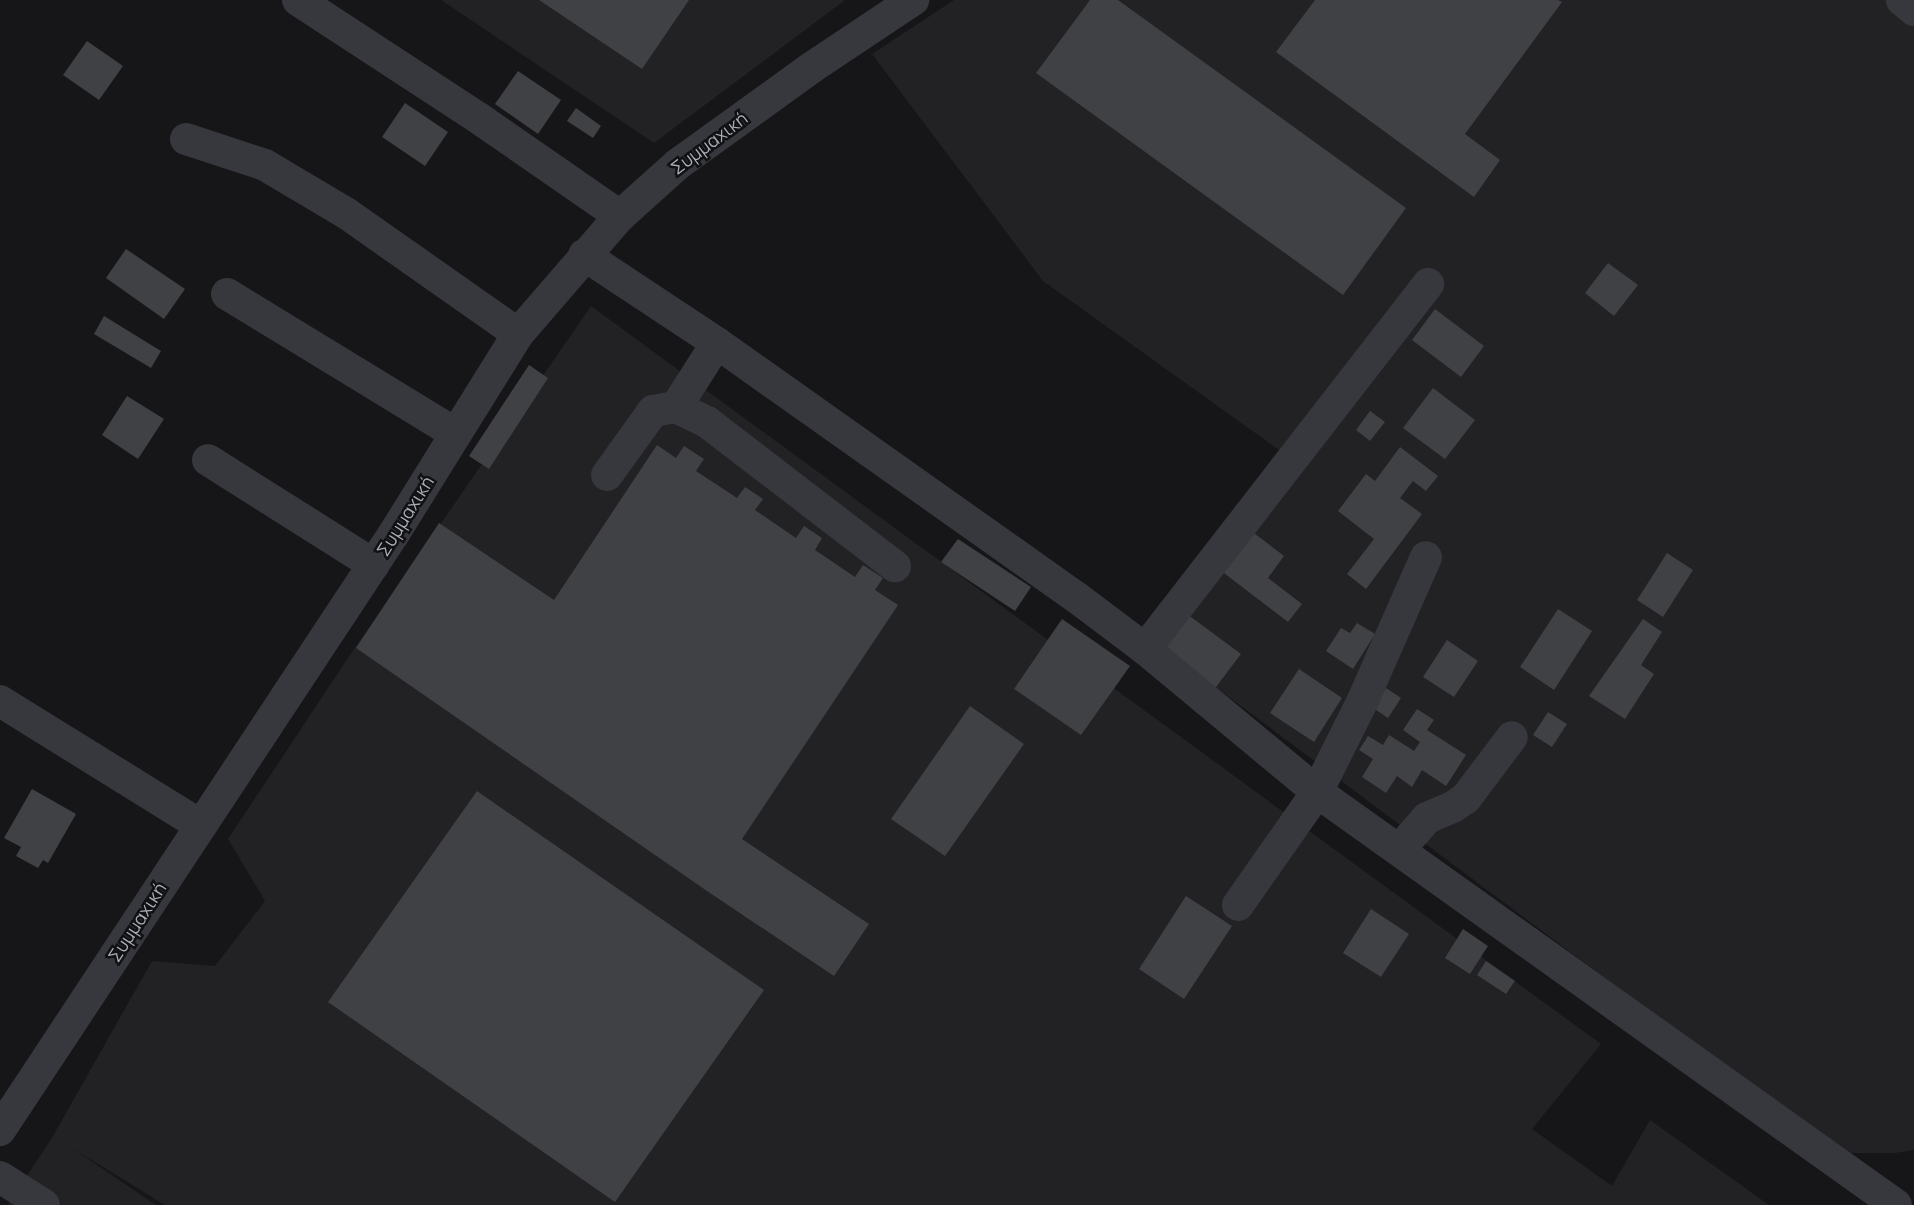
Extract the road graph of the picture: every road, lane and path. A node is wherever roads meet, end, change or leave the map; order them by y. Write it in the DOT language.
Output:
graph roads {
  1 [pos="298,0"];
  2 [pos="913,0"];
  3 [pos="1902,0"];
  4 [pos="1914,10"];
  5 [pos="186,139"];
  6 [pos="620,216"];
  7 [pos="584,255"];
  8 [pos="1428,284"];
  9 [pos="227,294"];
  10 [pos="518,334"];
  11 [pos="717,343"];
  12 [pos="676,407"];
  13 [pos="456,435"];
  14 [pos="208,460"];
  15 [pos="607,475"];
  16 [pos="1426,557"];
  17 [pos="374,565"];
  18 [pos="895,566"];
  19 [pos="1145,649"];
  20 [pos="0,701"];
  21 [pos="1512,737"];
  22 [pos="1317,792"];
  23 [pos="200,825"];
  24 [pos="1399,850"];
  25 [pos="1238,905"];
  26 [pos="0,1130"];
  27 [pos="0,1177"];
  28 [pos="44,1205"];
  29 [pos="1896,1205"];
  1 -- 6 [label="street"];
  2 -- 6 [label="street, Συμμαχική"];
  3 -- 4 [label="street"];
  5 -- 10 [label="street"];
  6 -- 7 [label="street, Συμμαχική"];
  7 -- 10 [label="street, Συμμαχική"];
  7 -- 11 [label="street"];
  8 -- 19 [label="street"];
  9 -- 13 [label="street"];
  10 -- 13 [label="street, Συμμαχική"];
  11 -- 12 [label="street"];
  11 -- 19 [label="street"];
  12 -- 15 [label="street"];
  12 -- 18 [label="street"];
  13 -- 17 [label="street, Συμμαχική"];
  14 -- 17 [label="street"];
  16 -- 22 [label="street"];
  17 -- 23 [label="street, Συμμαχική"];
  19 -- 22 [label="street"];
  20 -- 23 [label="street"];
  21 -- 24 [label="street"];
  22 -- 24 [label="street"];
  22 -- 25 [label="street"];
  23 -- 26 [label="street, Συμμαχική"];
  24 -- 29 [label="street"];
  27 -- 28 [label="street"];
}
